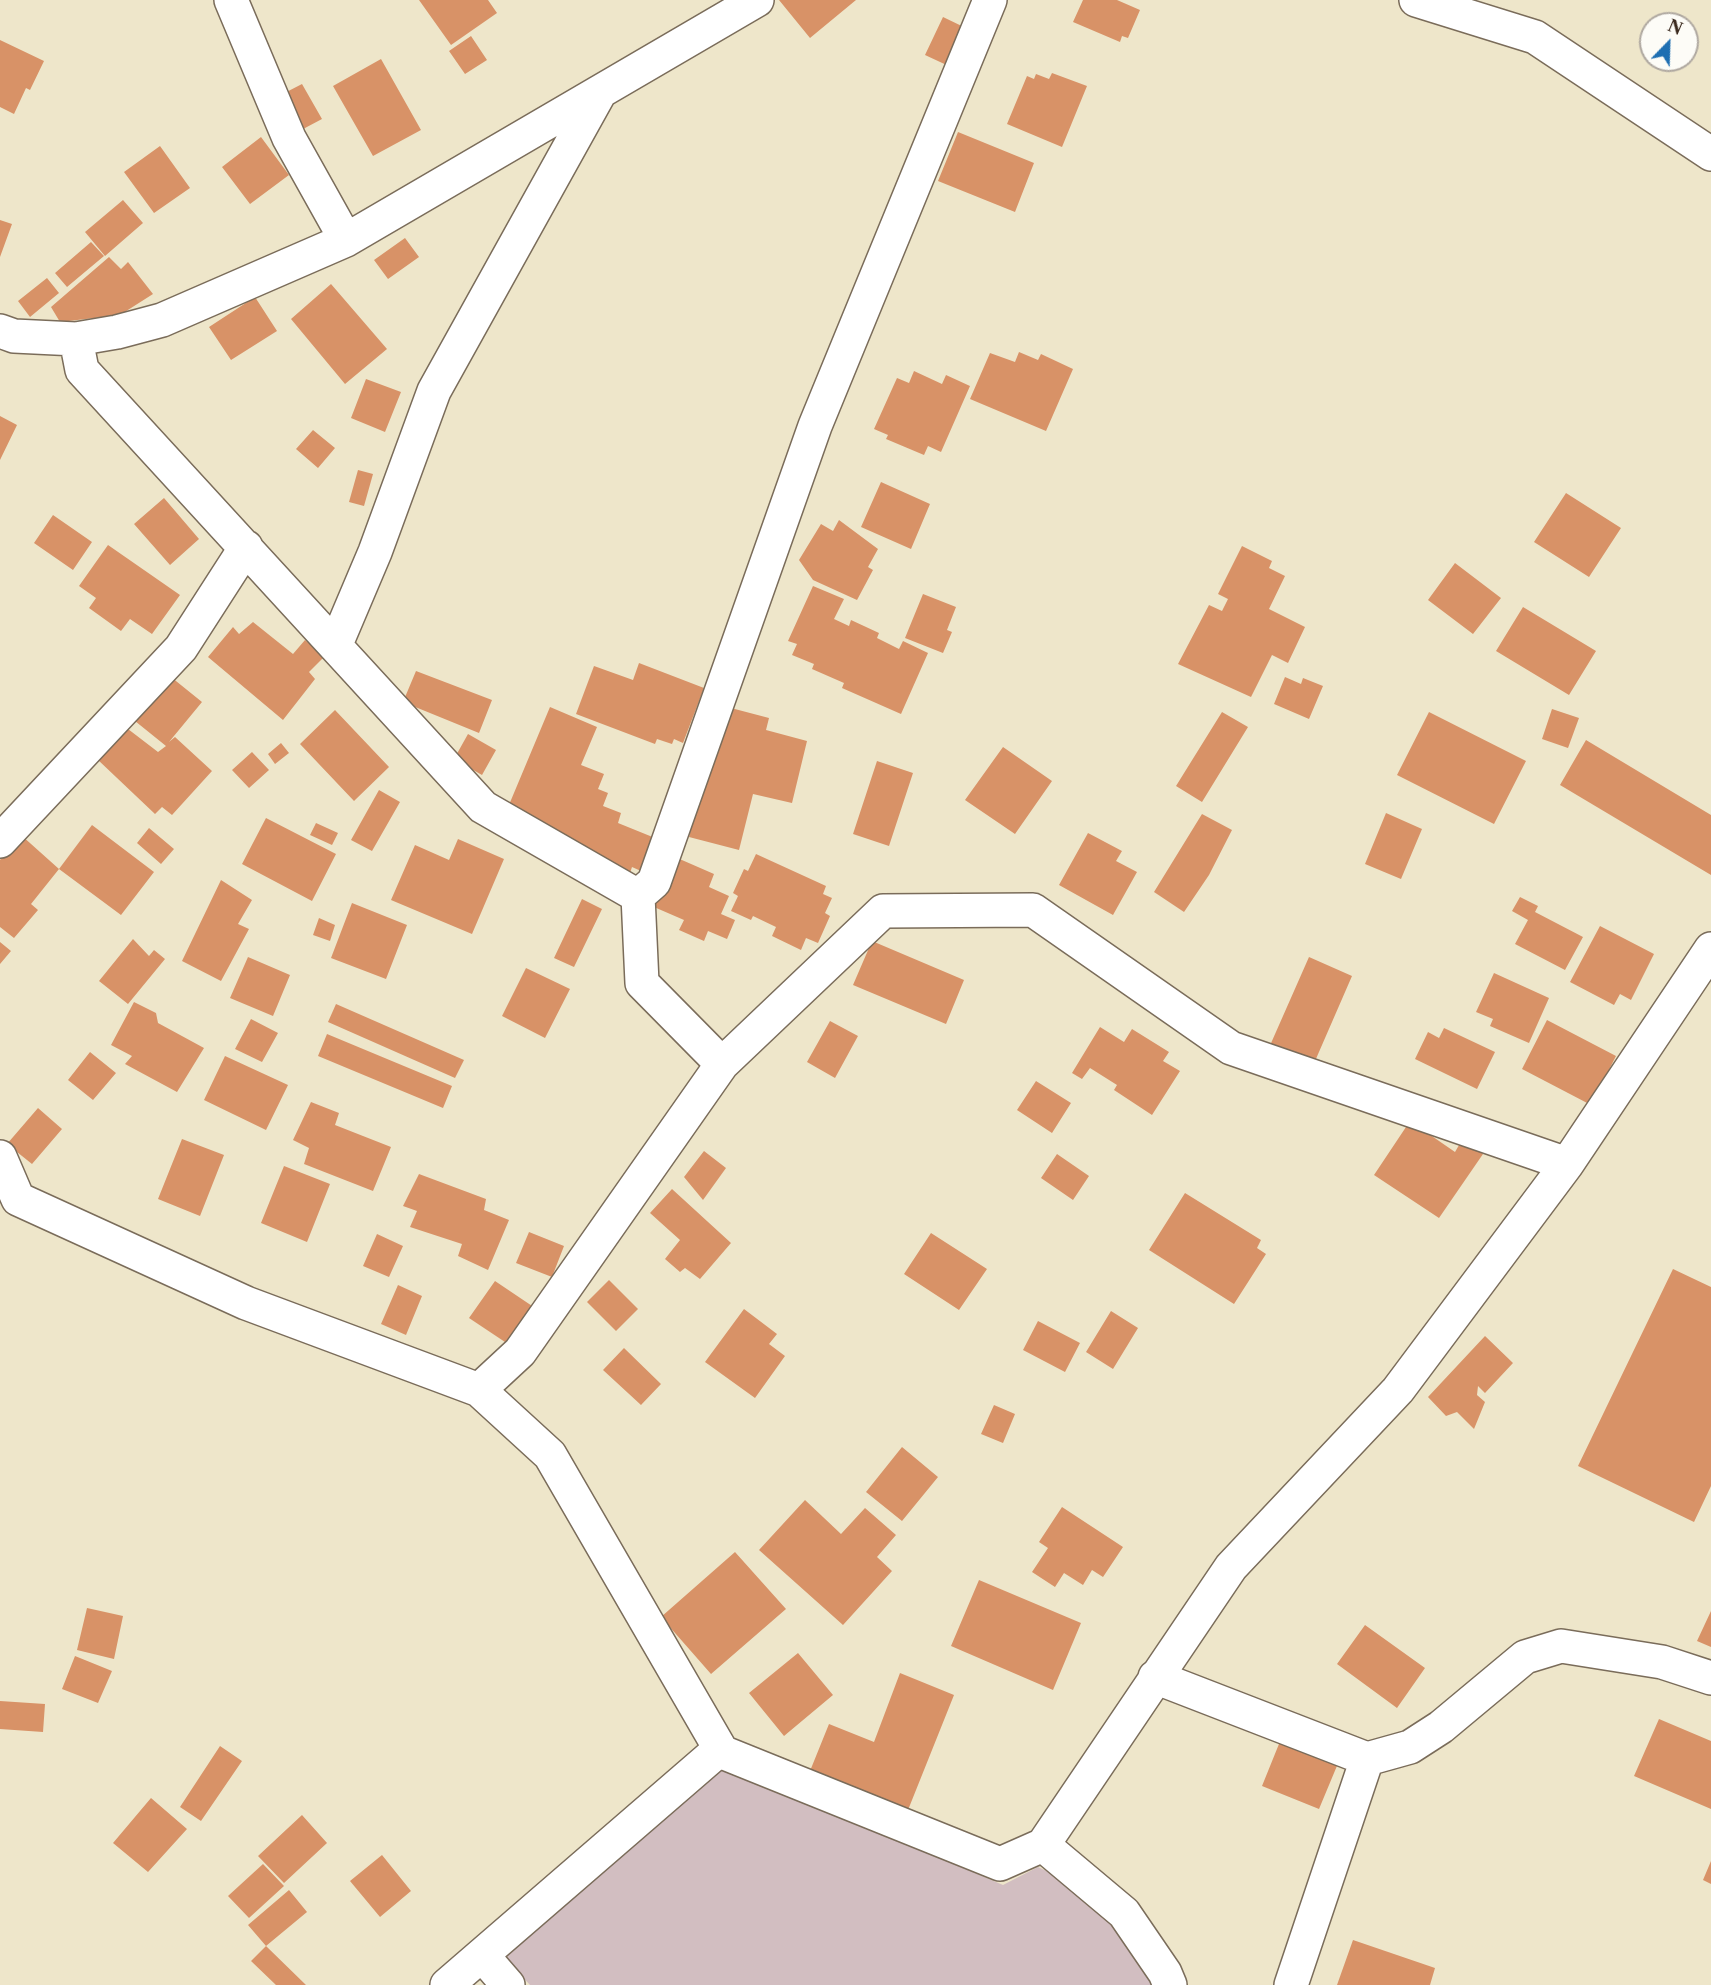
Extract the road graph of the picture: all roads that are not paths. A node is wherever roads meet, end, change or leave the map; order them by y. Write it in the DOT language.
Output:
graph roads {
  1 [pos="231,0"];
  2 [pos="757,0"];
  3 [pos="990,0"];
  4 [pos="1416,0"];
  5 [pos="600,93"];
  6 [pos="1711,154"];
  7 [pos="346,240"];
  8 [pos="0,331"];
  9 [pos="76,339"];
  10 [pos="246,547"];
  11 [pos="336,644"];
  12 [pos="0,841"];
  13 [pos="638,896"];
  14 [pos="1711,949"];
  15 [pos="722,1064"];
  16 [pos="0,1157"];
  17 [pos="1567,1164"];
  18 [pos="479,1390"];
  19 [pos="1155,1677"];
  20 [pos="1711,1678"];
  21 [pos="720,1749"];
  22 [pos="1367,1759"];
  23 [pos="1044,1845"];
  24 [pos="482,1955"];
  25 [pos="447,1985"];
  26 [pos="508,1985"];
  27 [pos="1170,1985"];
  28 [pos="1291,1985"];
  1 -- 7 [label="street"];
  2 -- 5 [label="street"];
  3 -- 13 [label="street"];
  4 -- 6 [label="street"];
  5 -- 7 [label="street"];
  5 -- 11 [label="street"];
  7 -- 9 [label="street"];
  8 -- 9 [label="street"];
  9 -- 10 [label="street"];
  10 -- 11 [label="street"];
  10 -- 12 [label="street"];
  11 -- 13 [label="street"];
  13 -- 15 [label="street"];
  14 -- 17 [label="street"];
  15 -- 17 [label="street"];
  15 -- 18 [label="street"];
  16 -- 18 [label="street"];
  17 -- 19 [label="street"];
  18 -- 21 [label="street"];
  19 -- 22 [label="street"];
  19 -- 23 [label="street"];
  20 -- 22 [label="street"];
  21 -- 23 [label="street"];
  21 -- 24 [label="street"];
  22 -- 28 [label="street"];
  23 -- 27 [label="street"];
  24 -- 25 [label="street"];
  24 -- 26 [label="street"];
}
